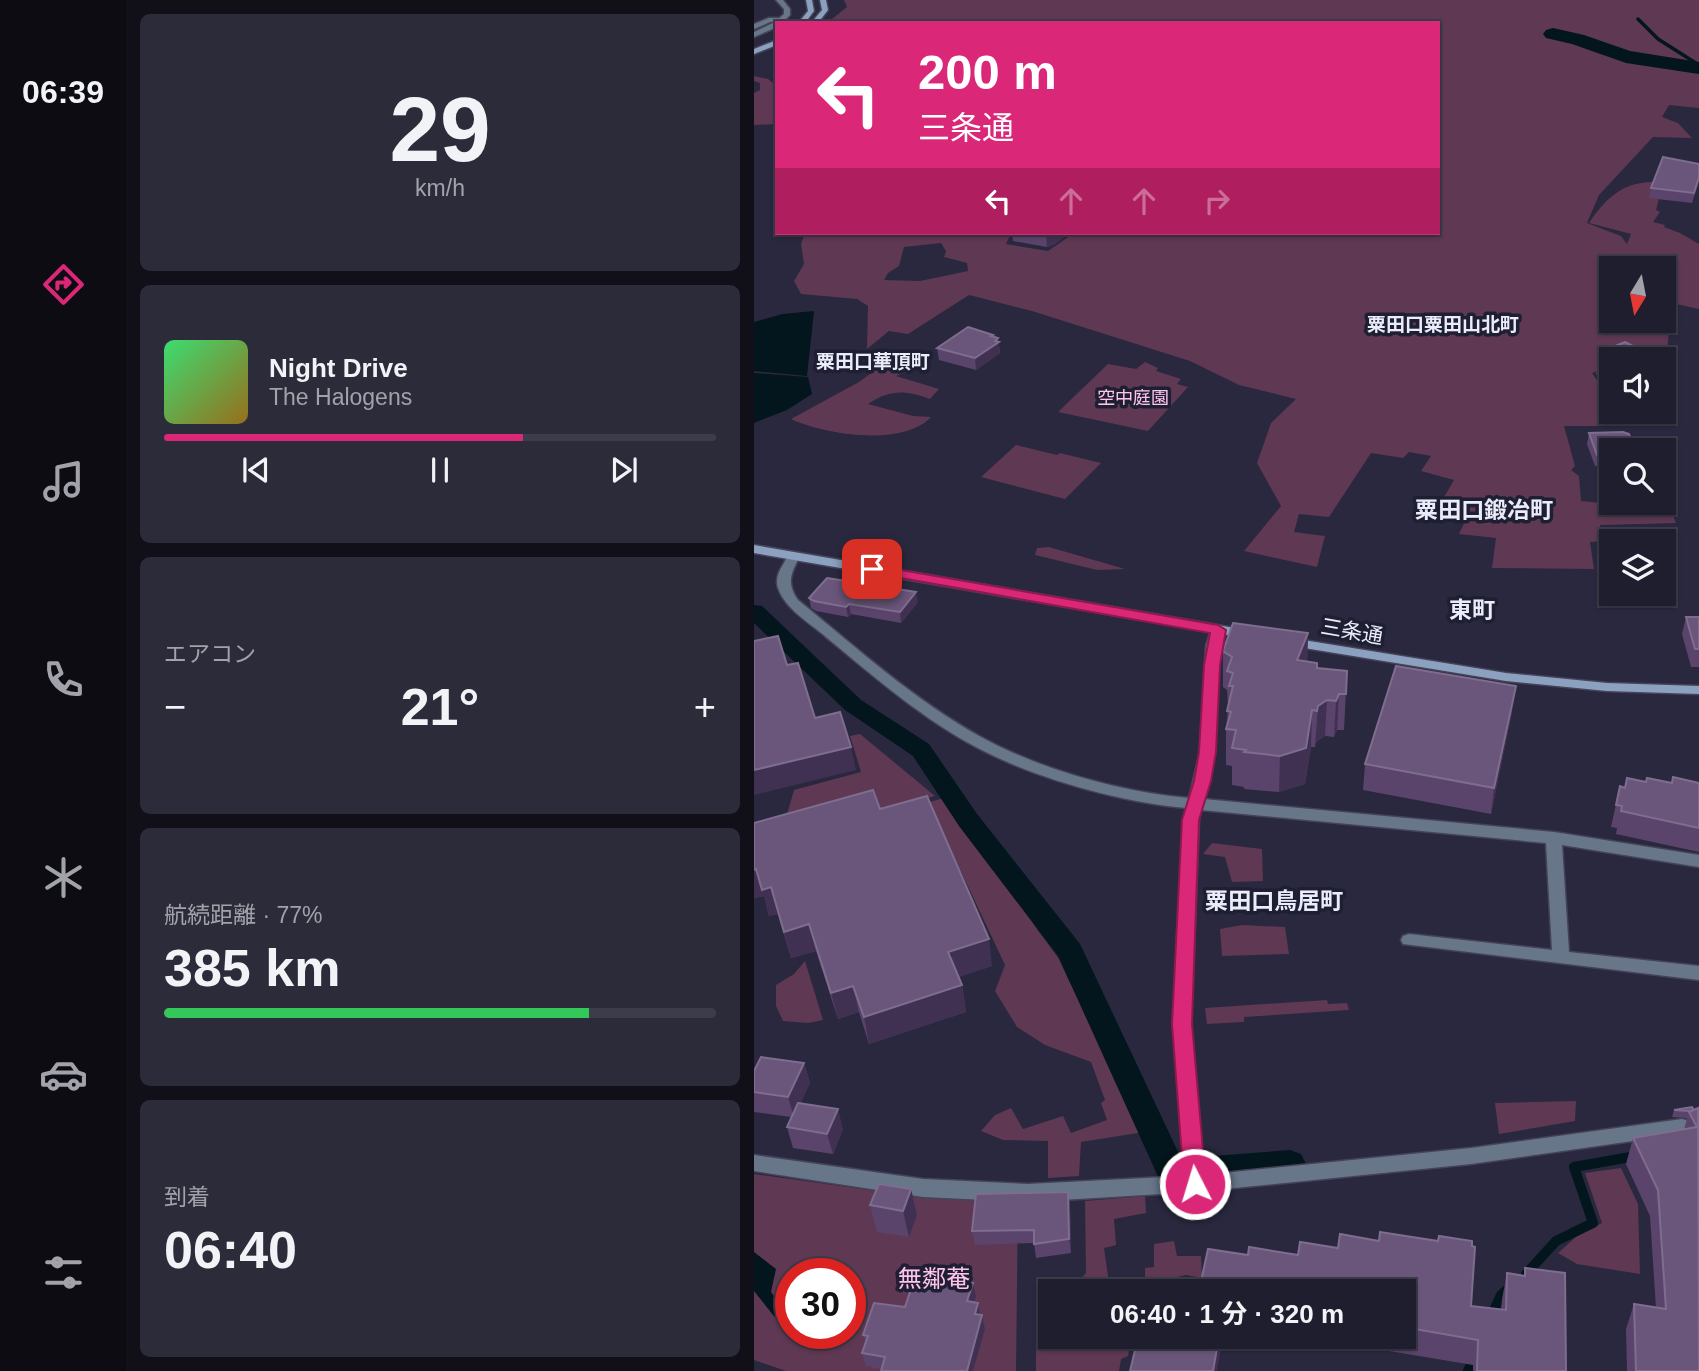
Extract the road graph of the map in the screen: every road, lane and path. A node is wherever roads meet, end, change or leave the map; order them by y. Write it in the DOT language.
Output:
graph roads {
  1 [pos="779,0"];
  2 [pos="809,0"];
  3 [pos="823,0"];
  4 [pos="775,21"];
  5 [pos="780,21"];
  6 [pos="803,21"];
  7 [pos="816,21"];
  8 [pos="775,24"];
  9 [pos="754,27"];
  10 [pos="754,35"];
  11 [pos="775,41"];
  12 [pos="754,49"];
  13 [pos="754,548"];
  14 [pos="794,555"];
  15 [pos="1218,630"];
  16 [pos="1699,690"];
  17 [pos="1197,802"];
  18 [pos="1554,838"];
  19 [pos="1699,862"];
  20 [pos="1409,940"];
  21 [pos="1561,957"];
  22 [pos="1699,973"];
  23 [pos="1692,1126"];
  24 [pos="754,1163"];
  25 [pos="1195,1184"];
  1 -- 5 [label="street"];
  2 -- 6 [label="main road"];
  3 -- 7 [label="main road"];
  4 -- 9 [label="street"];
  8 -- 10 [label="street"];
  11 -- 12 [label="main road"];
  13 -- 14 [label="main road, 三条通"];
  14 -- 15 [label="main road, 三条通"];
  14 -- 17 [label="street"];
  15 -- 16 [label="main road, 三条通"];
  15 -- 17 [label="street"];
  17 -- 18 [label="street"];
  17 -- 25 [label="street"];
  18 -- 19 [label="street"];
  18 -- 21 [label="street"];
  20 -- 21 [label="street"];
  21 -- 22 [label="street"];
  23 -- 25 [label="street"];
  24 -- 25 [label="street"];
}
